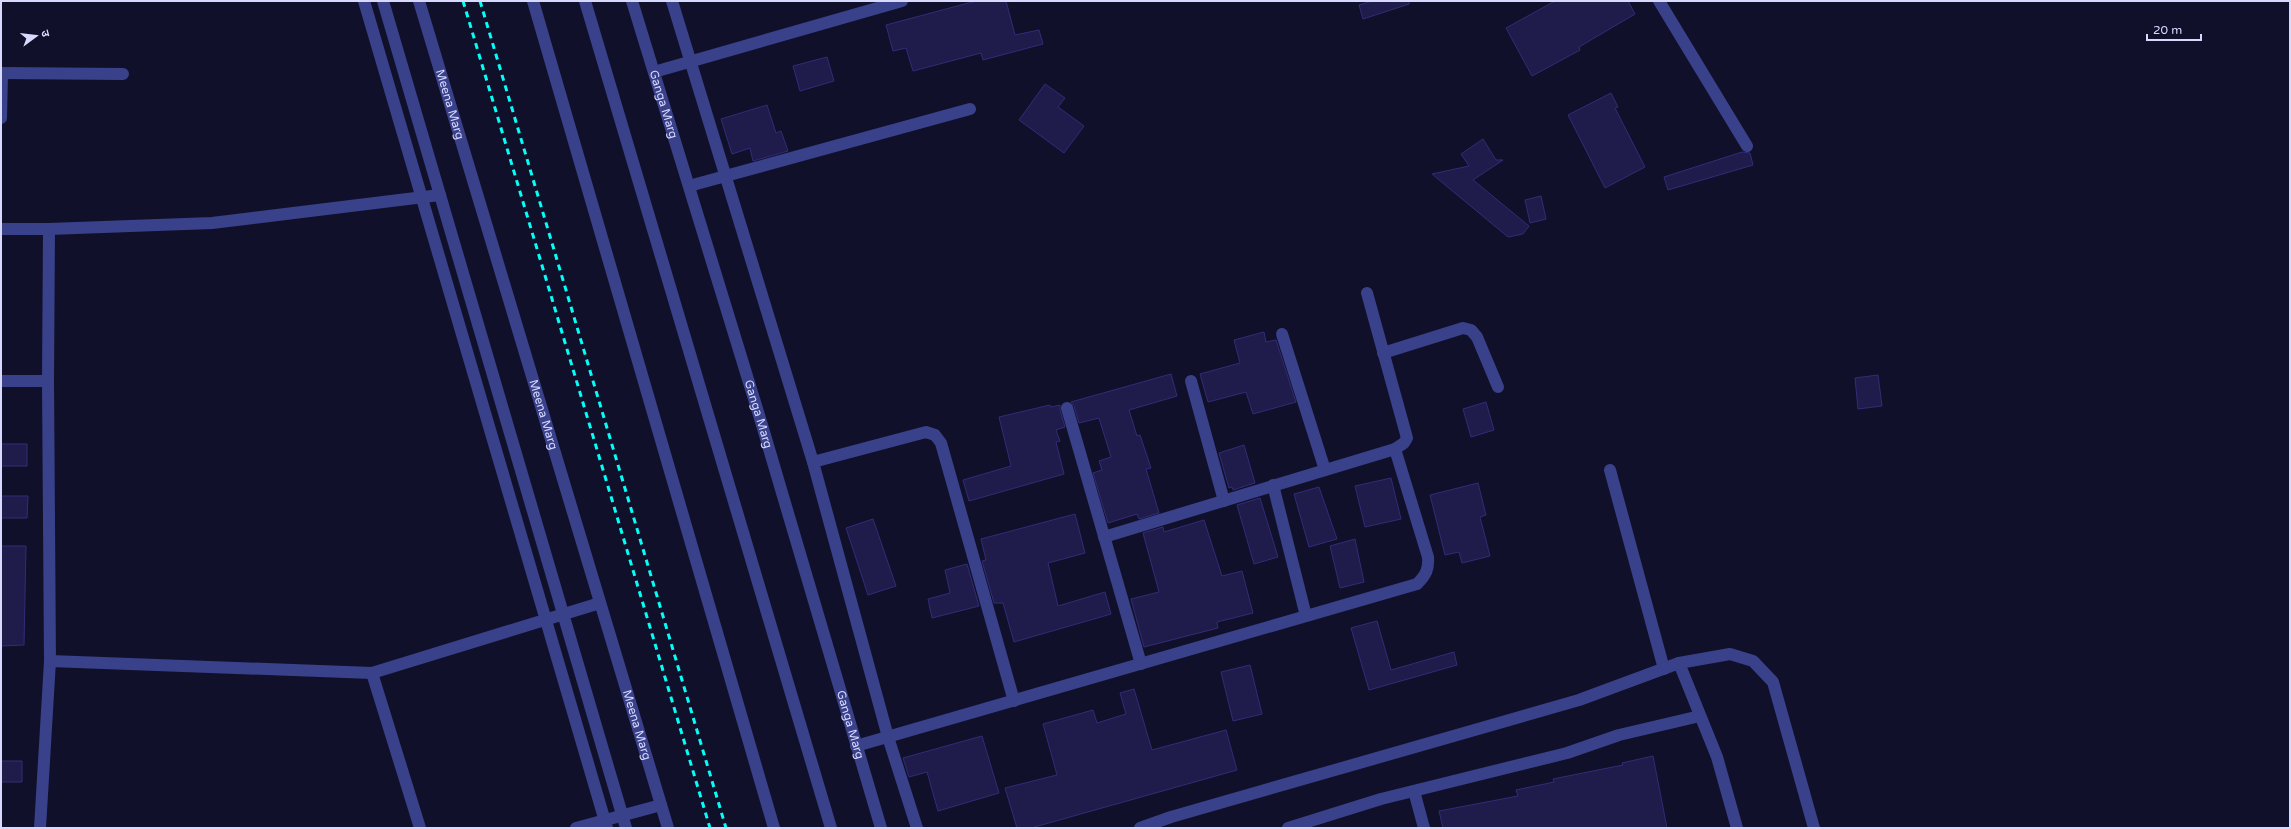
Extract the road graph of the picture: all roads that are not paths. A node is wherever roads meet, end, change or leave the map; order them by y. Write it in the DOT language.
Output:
graph roads {
  1 [pos="364,1"];
  2 [pos="383,1"];
  3 [pos="419,1"];
  4 [pos="533,1"];
  5 [pos="585,1"];
  6 [pos="632,1"];
  7 [pos="672,1"];
  8 [pos="902,1"];
  9 [pos="1659,1"];
  10 [pos="691,61"];
  11 [pos="654,72"];
  12 [pos="2,73"];
  13 [pos="123,74"];
  14 [pos="970,109"];
  15 [pos="1,118"];
  16 [pos="1747,146"];
  17 [pos="727,176"];
  18 [pos="689,186"];
  19 [pos="440,195"];
  20 [pos="422,197"];
  21 [pos="1,229"];
  22 [pos="49,229"];
  23 [pos="1367,293"];
  24 [pos="1282,334"];
  25 [pos="1383,353"];
  26 [pos="1,381"];
  27 [pos="1191,381"];
  28 [pos="48,382"];
  29 [pos="1498,387"];
  30 [pos="1067,408"];
  31 [pos="1395,449"];
  32 [pos="813,462"];
  33 [pos="1325,470"];
  34 [pos="1610,470"];
  35 [pos="1273,486"];
  36 [pos="1224,501"];
  37 [pos="1104,537"];
  38 [pos="600,603"];
  39 [pos="564,615"];
  40 [pos="1306,616"];
  41 [pos="546,620"];
  42 [pos="50,661"];
  43 [pos="1679,663"];
  44 [pos="1141,664"];
  45 [pos="1664,669"];
  46 [pos="372,673"];
  47 [pos="1014,701"];
  48 [pos="1700,716"];
  49 [pos="888,737"];
  50 [pos="856,746"];
  51 [pos="1414,791"];
  52 [pos="661,805"];
  53 [pos="622,816"];
  54 [pos="606,824"];
  55 [pos="1316,824"];
  56 [pos="40,828"];
  57 [pos="420,828"];
  58 [pos="576,828"];
  59 [pos="626,828"];
  60 [pos="668,828"];
  61 [pos="774,828"];
  62 [pos="831,828"];
  63 [pos="880,828"];
  64 [pos="917,828"];
  65 [pos="1140,828"];
  66 [pos="1288,828"];
  67 [pos="1424,828"];
  68 [pos="1737,828"];
  69 [pos="1814,828"];
  1 -- 20 [label="street"];
  2 -- 19 [label="street"];
  3 -- 38 [label="street, Meena Marg"];
  4 -- 61 [label="street"];
  5 -- 62 [label="street"];
  6 -- 11 [label="street, Ganga Marg"];
  7 -- 10 [label="street"];
  8 -- 10 [label="street"];
  9 -- 16 [label="street"];
  10 -- 11 [label="street"];
  10 -- 17 [label="street"];
  11 -- 18 [label="street, Ganga Marg"];
  12 -- 13 [label="street"];
  12 -- 15 [label="street"];
  14 -- 17 [label="street"];
  17 -- 18 [label="street"];
  17 -- 32 [label="street"];
  18 -- 50 [label="street, Ganga Marg"];
  19 -- 20 [label="street"];
  19 -- 39 [label="street"];
  20 -- 22 [label="street"];
  20 -- 41 [label="street"];
  21 -- 22 [label="street"];
  22 -- 28 [label="street"];
  23 -- 25 [label="street"];
  24 -- 33 [label="street"];
  25 -- 29 [label="street"];
  25 -- 31 [label="street"];
  26 -- 28 [label="street"];
  27 -- 36 [label="street"];
  28 -- 42 [label="street"];
  30 -- 37 [label="street"];
  31 -- 33 [label="street"];
  31 -- 40 [label="street"];
  32 -- 47 [label="street"];
  32 -- 49 [label="street"];
  33 -- 35 [label="street"];
  34 -- 45 [label="street"];
  35 -- 36 [label="street"];
  35 -- 40 [label="street"];
  36 -- 37 [label="street"];
  37 -- 44 [label="street"];
  38 -- 39 [label="street"];
  38 -- 52 [label="street, Meena Marg"];
  39 -- 41 [label="street"];
  39 -- 53 [label="street"];
  40 -- 44 [label="street"];
  41 -- 46 [label="street"];
  41 -- 54 [label="street"];
  42 -- 46 [label="street"];
  42 -- 56 [label="street"];
  43 -- 45 [label="street"];
  43 -- 48 [label="street"];
  43 -- 69 [label="street"];
  44 -- 47 [label="street"];
  45 -- 65 [label="street"];
  46 -- 57 [label="street"];
  47 -- 49 [label="street"];
  48 -- 51 [label="street"];
  48 -- 68 [label="street"];
  49 -- 50 [label="street"];
  49 -- 64 [label="street"];
  50 -- 63 [label="street, Ganga Marg"];
  51 -- 55 [label="street"];
  51 -- 67 [label="street"];
  52 -- 53 [label="street"];
  52 -- 60 [label="street, Meena Marg"];
  53 -- 54 [label="street"];
  53 -- 59 [label="street"];
  54 -- 58 [label="street"];
  55 -- 66 [label="street"];
}
